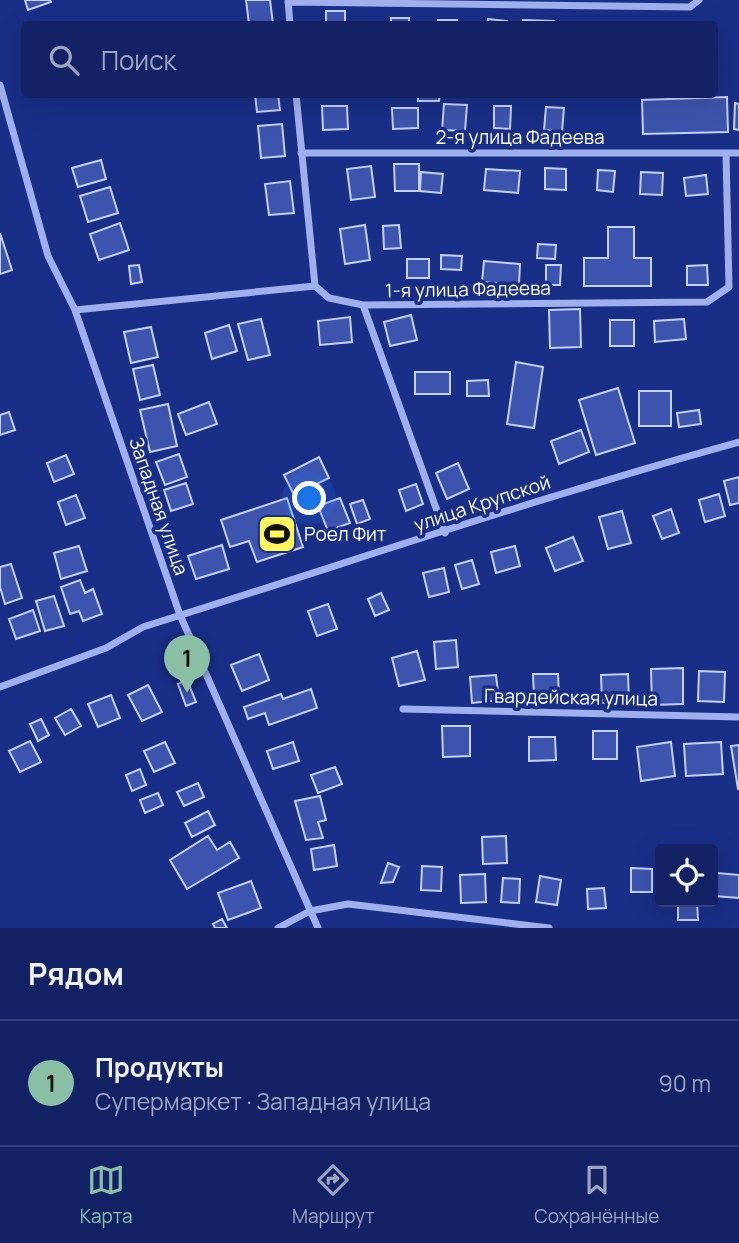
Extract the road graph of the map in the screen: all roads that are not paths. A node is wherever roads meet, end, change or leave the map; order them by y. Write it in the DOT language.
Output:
graph roads {
  1 [pos="699,0"];
  2 [pos="288,1"];
  3 [pos="290,21"];
  4 [pos="0,85"];
  5 [pos="296,98"];
  6 [pos="301,153"];
  7 [pos="726,153"];
  8 [pos="739,153"];
  9 [pos="315,286"];
  10 [pos="363,305"];
  11 [pos="75,310"];
  12 [pos="739,442"];
  13 [pos="445,533"];
  14 [pos="180,615"];
  15 [pos="0,687"];
  16 [pos="403,709"];
  17 [pos="739,717"];
  18 [pos="310,911"];
  19 [pos="278,928"];
  20 [pos="317,928"];
  21 [pos="549,928"];
  1 -- 2 [label="street"];
  2 -- 3 [label="street"];
  4 -- 11 [label="street, Западная улица"];
  5 -- 6 [label="street"];
  6 -- 7 [label="street, 2-я улица Фадеева"];
  6 -- 9 [label="street"];
  7 -- 8 [label="street, 2-я улица Фадеева"];
  7 -- 10 [label="street, 1-я улица Фадеева"];
  9 -- 10 [label="street, 1-я улица Фадеева"];
  9 -- 11 [label="street"];
  10 -- 13 [label="street"];
  11 -- 14 [label="street, Западная улица"];
  12 -- 13 [label="street, улица Крупской"];
  13 -- 14 [label="street, улица Крупской"];
  14 -- 15 [label="street, улица Крупской"];
  14 -- 18 [label="street, Западная улица"];
  16 -- 17 [label="street, Гвардейская улица"];
  18 -- 19 [label="street"];
  18 -- 20 [label="street, Западная улица"];
  18 -- 21 [label="street"];
}
